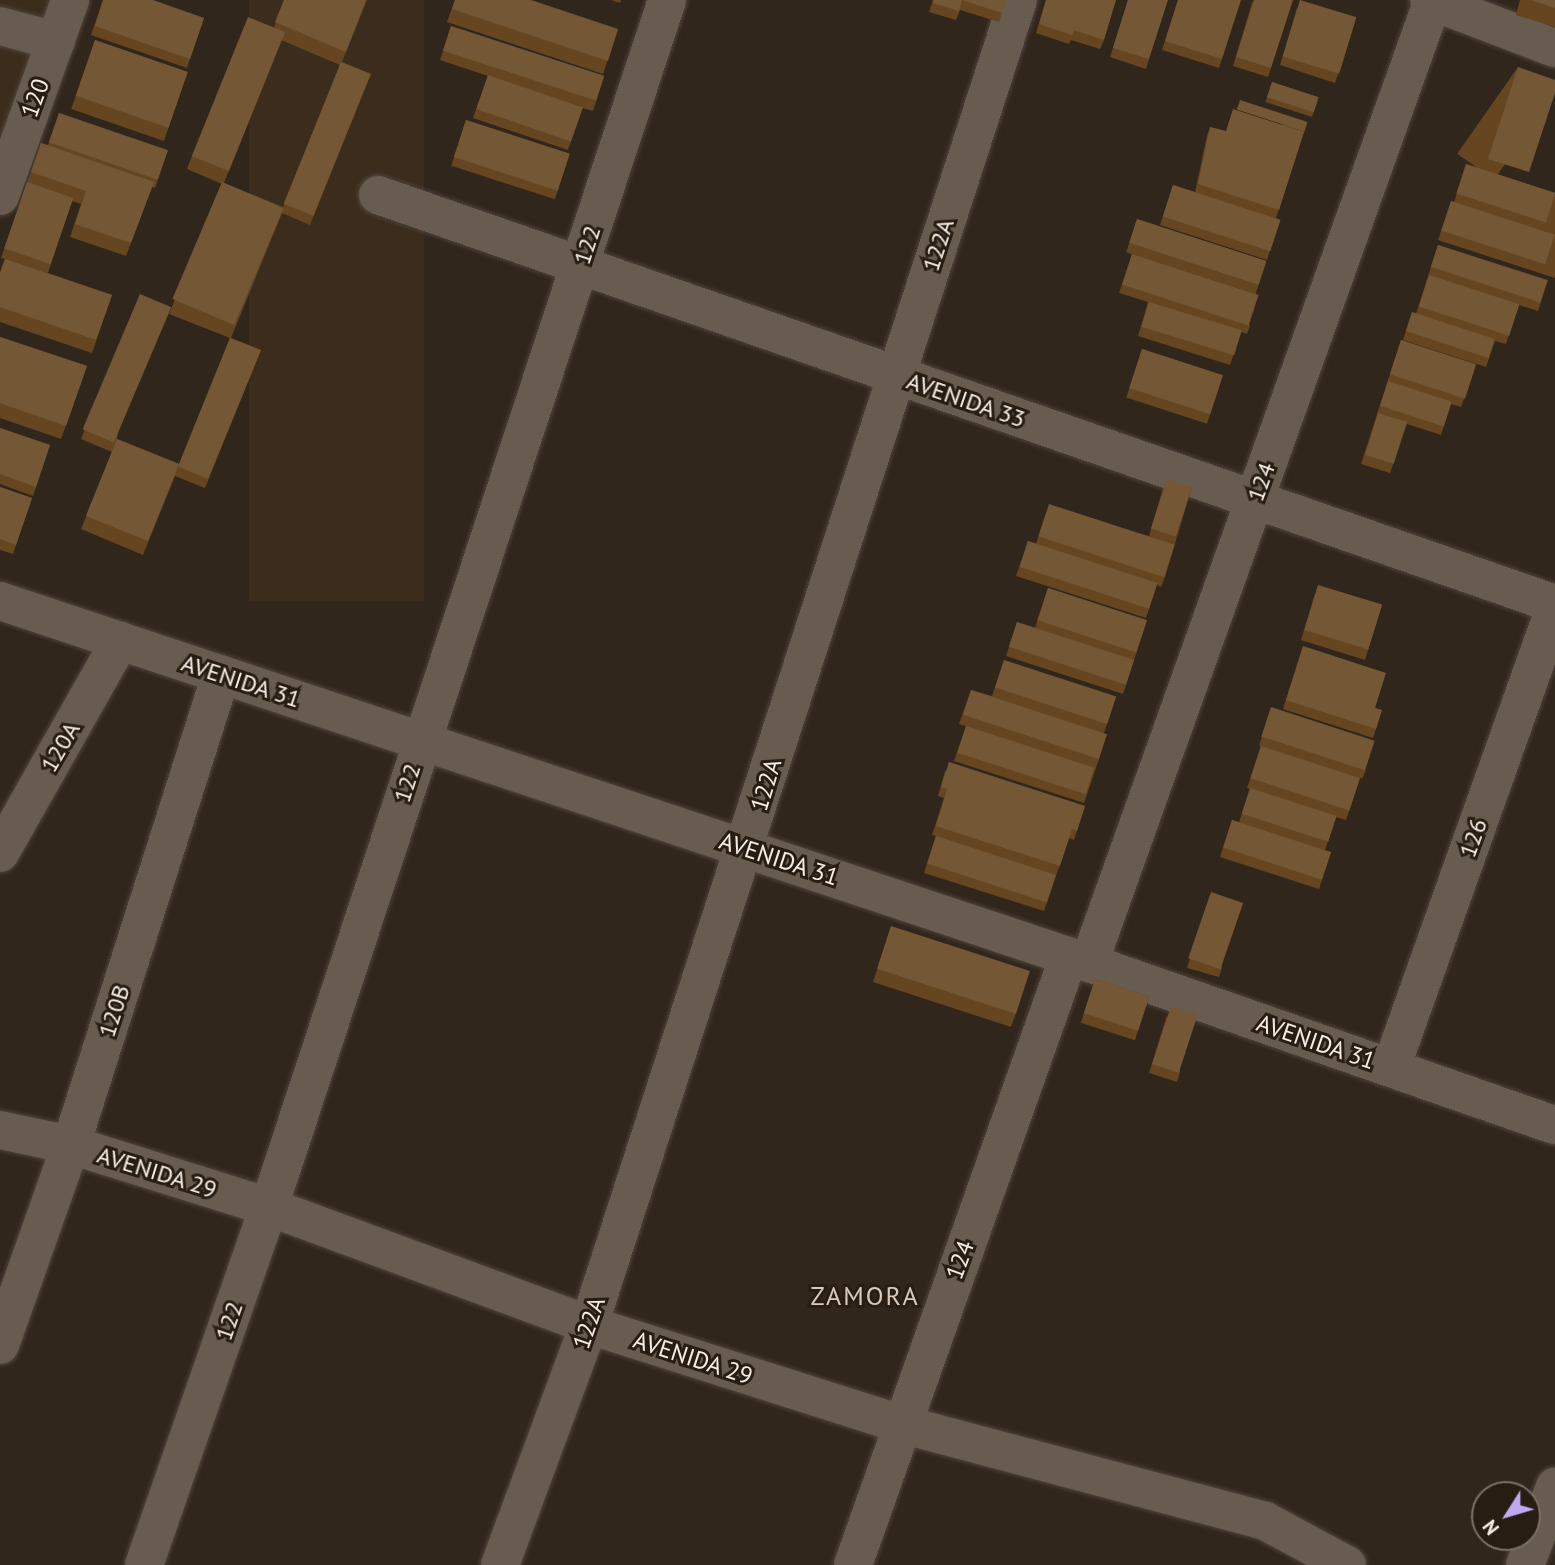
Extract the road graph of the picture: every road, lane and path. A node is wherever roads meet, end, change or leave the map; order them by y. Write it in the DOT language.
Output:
graph roads {
  1 [pos="70,0"];
  2 [pos="667,0"];
  3 [pos="1018,0"];
  4 [pos="1431,0"];
  5 [pos="0,26"];
  6 [pos="56,41"];
  7 [pos="1555,48"];
  8 [pos="15,114"];
  9 [pos="0,195"];
  10 [pos="378,195"];
  11 [pos="580,265"];
  12 [pos="895,375"];
  13 [pos="1255,500"];
  14 [pos="0,601"];
  15 [pos="1555,606"];
  16 [pos="120,641"];
  17 [pos="221,674"];
  18 [pos="421,741"];
  19 [pos="746,849"];
  20 [pos="0,853"];
  21 [pos="1079,959"];
  22 [pos="1391,1068"];
  23 [pos="1555,1125"];
  24 [pos="0,1130"];
  25 [pos="71,1145"];
  26 [pos="269,1208"];
  27 [pos="589,1325"];
  28 [pos="0,1345"];
  29 [pos="901,1424"];
  30 [pos="1555,1488"];
  31 [pos="144,1565"];
  32 [pos="500,1565"];
  33 [pos="853,1565"];
  34 [pos="1347,1565"];
  35 [pos="1525,1565"];
  1 -- 6 [label="street, 120"];
  2 -- 11 [label="street, 122"];
  3 -- 12 [label="street, 122A"];
  4 -- 7 [label="street"];
  4 -- 13 [label="street, 124"];
  5 -- 6 [label="street"];
  6 -- 8 [label="street, 120"];
  8 -- 9 [label="street, 120"];
  10 -- 11 [label="street, AVENIDA 33"];
  11 -- 12 [label="street, AVENIDA 33"];
  11 -- 18 [label="street, 122"];
  12 -- 13 [label="street, AVENIDA 33"];
  12 -- 19 [label="street, 122A"];
  13 -- 15 [label="street, AVENIDA 33"];
  13 -- 21 [label="street, 124"];
  14 -- 16 [label="street, AVENIDA 31"];
  15 -- 22 [label="street, 126"];
  16 -- 17 [label="street, AVENIDA 31"];
  16 -- 20 [label="street, 120A"];
  17 -- 18 [label="street, AVENIDA 31"];
  17 -- 25 [label="street, 120B"];
  18 -- 19 [label="street, AVENIDA 31"];
  18 -- 26 [label="street, 122"];
  19 -- 21 [label="street, AVENIDA 31"];
  19 -- 27 [label="street, 122A"];
  21 -- 22 [label="street, AVENIDA 31"];
  21 -- 29 [label="street, 124"];
  22 -- 23 [label="street, AVENIDA 31"];
  24 -- 25 [label="street, AVENIDA 29"];
  25 -- 26 [label="street, AVENIDA 29"];
  25 -- 28 [label="street, 120B"];
  26 -- 27 [label="street, AVENIDA 29"];
  26 -- 31 [label="street, 122"];
  27 -- 29 [label="street, AVENIDA 29"];
  27 -- 32 [label="street, 122A"];
  29 -- 33 [label="street, 124"];
  29 -- 34 [label="street, AVENIDA 29"];
  30 -- 35 [label="street"];
}
